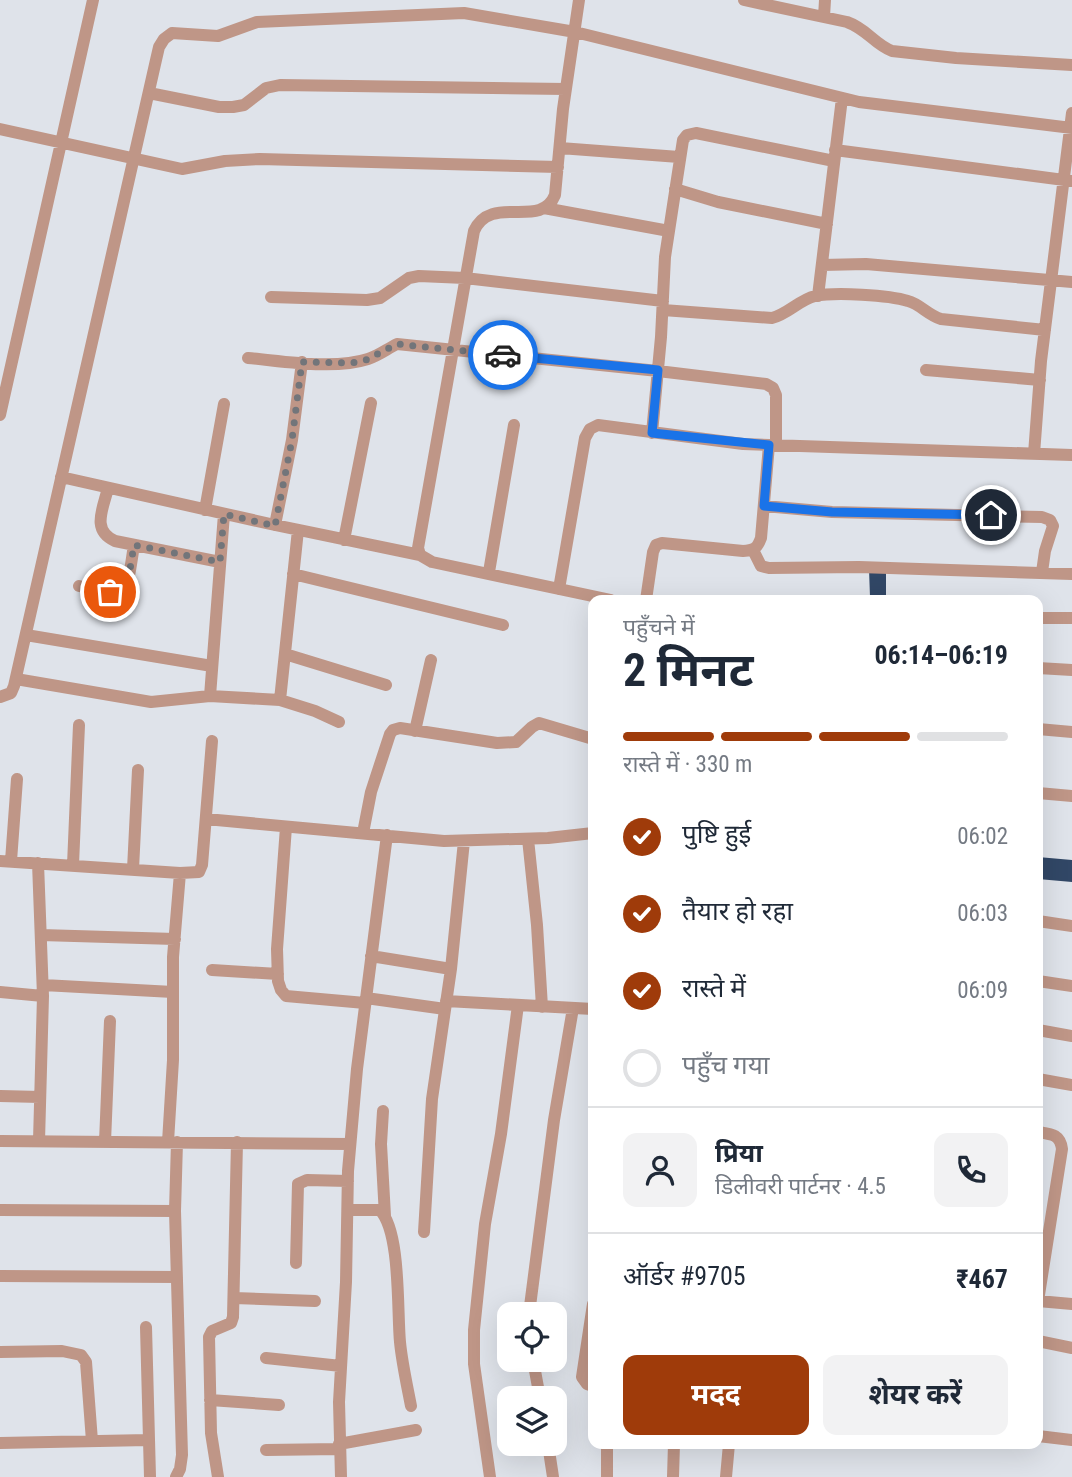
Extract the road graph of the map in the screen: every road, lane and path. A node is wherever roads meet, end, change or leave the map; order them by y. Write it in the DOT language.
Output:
graph roads {
  1 [pos="93,0"];
  2 [pos="579,0"];
  3 [pos="744,0"];
  4 [pos="825,0"];
  5 [pos="824,17"];
  6 [pos="575,32"];
  7 [pos="1072,65"];
  8 [pos="566,89"];
  9 [pos="149,93"];
  10 [pos="842,98"];
  11 [pos="1072,113"];
  12 [pos="1071,128"];
  13 [pos="0,129"];
  14 [pos="61,142"];
  15 [pos="559,148"];
  16 [pos="835,156"];
  17 [pos="679,157"];
  18 [pos="134,158"];
  19 [pos="558,167"];
  20 [pos="1068,180"];
  21 [pos="675,190"];
  22 [pos="544,208"];
  23 [pos="827,224"];
  24 [pos="1058,227"];
  25 [pos="1072,230"];
  26 [pos="669,231"];
  27 [pos="822,265"];
  28 [pos="465,278"];
  29 [pos="1052,279"];
  30 [pos="1072,282"];
  31 [pos="818,296"];
  32 [pos="271,297"];
  33 [pos="663,306"];
  34 [pos="1045,330"];
  35 [pos="454,350"];
  36 [pos="248,358"];
  37 [pos="302,362"];
  38 [pos="658,370"];
  39 [pos="926,370"];
  40 [pos="1040,380"];
  41 [pos="371,403"];
  42 [pos="224,404"];
  43 [pos="0,415"];
  44 [pos="514,425"];
  45 [pos="652,433"];
  46 [pos="773,445"];
  47 [pos="1034,454"];
  48 [pos="1072,455"];
  49 [pos="61,477"];
  50 [pos="108,488"];
  51 [pos="764,506"];
  52 [pos="205,510"];
  53 [pos="224,514"];
  54 [pos="275,526"];
  55 [pos="298,530"];
  56 [pos="344,540"];
  57 [pos="134,545"];
  58 [pos="753,550"];
  59 [pos="420,555"];
  60 [pos="220,562"];
  61 [pos="489,572"];
  62 [pos="1042,572"];
  63 [pos="1072,573"];
  64 [pos="293,574"];
  65 [pos="79,586"];
  66 [pos="559,589"];
  67 [pos="588,595"];
  68 [pos="647,595"];
  69 [pos="1043,618"];
  70 [pos="1072,618"];
  71 [pos="503,625"];
  72 [pos="26,635"];
  73 [pos="285,654"];
  74 [pos="431,660"];
  75 [pos="212,666"];
  76 [pos="1043,668"];
  77 [pos="1072,670"];
  78 [pos="16,679"];
  79 [pos="386,685"];
  80 [pos="210,695"];
  81 [pos="0,697"];
  82 [pos="280,700"];
  83 [pos="339,722"];
  84 [pos="79,725"];
  85 [pos="1043,729"];
  86 [pos="415,731"];
  87 [pos="1072,732"];
  88 [pos="588,738"];
  89 [pos="212,741"];
  90 [pos="138,769"];
  91 [pos="17,779"];
  92 [pos="1043,793"];
  93 [pos="1072,796"];
  94 [pos="206,819"];
  95 [pos="286,827"];
  96 [pos="363,833"];
  97 [pos="588,833"];
  98 [pos="387,835"];
  99 [pos="528,839"];
  100 [pos="464,841"];
  101 [pos="6,861"];
  102 [pos="38,863"];
  103 [pos="73,865"];
  104 [pos="133,869"];
  105 [pos="180,873"];
  106 [pos="1043,922"];
  107 [pos="1072,926"];
  108 [pos="41,934"];
  109 [pos="175,939"];
  110 [pos="371,956"];
  111 [pos="451,969"];
  112 [pos="212,970"];
  113 [pos="278,974"];
  114 [pos="1043,982"];
  115 [pos="1072,986"];
  116 [pos="43,990"];
  117 [pos="0,992"];
  118 [pos="173,992"];
  119 [pos="365,1000"];
  120 [pos="446,1005"];
  121 [pos="518,1005"];
  122 [pos="542,1007"];
  123 [pos="573,1008"];
  124 [pos="588,1009"];
  125 [pos="110,1021"];
  126 [pos="1043,1031"];
  127 [pos="1072,1036"];
  128 [pos="1043,1080"];
  129 [pos="1072,1085"];
  130 [pos="0,1096"];
  131 [pos="40,1097"];
  132 [pos="383,1111"];
  133 [pos="1043,1133"];
  134 [pos="0,1141"];
  135 [pos="39,1141"];
  136 [pos="105,1142"];
  137 [pos="173,1142"];
  138 [pos="237,1142"];
  139 [pos="350,1144"];
  140 [pos="348,1181"];
  141 [pos="0,1210"];
  142 [pos="348,1210"];
  143 [pos="175,1211"];
  144 [pos="385,1216"];
  145 [pos="424,1232"];
  146 [pos="1043,1240"];
  147 [pos="296,1263"];
  148 [pos="0,1276"];
  149 [pos="177,1277"];
  150 [pos="234,1298"];
  151 [pos="315,1300"];
  152 [pos="1043,1301"];
  153 [pos="531,1302"];
  154 [pos="1072,1304"];
  155 [pos="146,1327"];
  156 [pos="588,1337"];
  157 [pos="1043,1342"];
  158 [pos="1072,1348"];
  159 [pos="0,1352"];
  160 [pos="266,1358"];
  161 [pos="341,1366"];
  162 [pos="588,1384"];
  163 [pos="210,1400"];
  164 [pos="279,1405"];
  165 [pos="411,1406"];
  166 [pos="416,1430"];
  167 [pos="1043,1437"];
  168 [pos="148,1440"];
  169 [pos="1072,1440"];
  170 [pos="92,1441"];
  171 [pos="0,1443"];
  172 [pos="339,1447"];
  173 [pos="607,1449"];
  174 [pos="674,1449"];
  175 [pos="729,1449"];
  176 [pos="266,1450"];
  177 [pos="550,1456"];
  178 [pos="150,1477"];
  179 [pos="176,1477"];
  180 [pos="218,1477"];
  181 [pos="341,1477"];
  182 [pos="490,1477"];
  183 [pos="553,1477"];
  184 [pos="607,1477"];
  185 [pos="673,1477"];
  186 [pos="726,1477"];
  1 -- 14 [label="street"];
  2 -- 6 [label="street"];
  3 -- 5 [label="street"];
  4 -- 5 [label="street"];
  5 -- 7 [label="street"];
  6 -- 8 [label="street"];
  6 -- 9 [label="street"];
  6 -- 10 [label="street"];
  8 -- 9 [label="street"];
  8 -- 15 [label="street"];
  9 -- 18 [label="street"];
  10 -- 12 [label="street"];
  10 -- 16 [label="street"];
  11 -- 12 [label="street"];
  12 -- 20 [label="street"];
  13 -- 14 [label="street"];
  14 -- 18 [label="street"];
  14 -- 43 [label="street"];
  15 -- 17 [label="street"];
  15 -- 19 [label="street"];
  16 -- 17 [label="street"];
  16 -- 20 [label="street"];
  16 -- 23 [label="street"];
  17 -- 21 [label="street"];
  18 -- 19 [label="street"];
  18 -- 49 [label="street"];
  19 -- 22 [label="street"];
  20 -- 24 [label="street"];
  21 -- 23 [label="street"];
  21 -- 26 [label="street"];
  22 -- 26 [label="street"];
  22 -- 28 [label="street"];
  23 -- 27 [label="street"];
  24 -- 25 [label="street"];
  24 -- 29 [label="street"];
  26 -- 33 [label="street"];
  27 -- 29 [label="street"];
  27 -- 31 [label="street"];
  28 -- 32 [label="street"];
  28 -- 33 [label="street"];
  28 -- 35 [label="street"];
  29 -- 30 [label="street"];
  29 -- 34 [label="street"];
  31 -- 33 [label="street"];
  31 -- 34 [label="street"];
  33 -- 38 [label="street"];
  34 -- 40 [label="street"];
  35 -- 37 [label="street"];
  35 -- 38 [label="street"];
  35 -- 59 [label="street"];
  36 -- 37 [label="street"];
  37 -- 54 [label="street"];
  38 -- 45 [label="street"];
  38 -- 46 [label="street"];
  39 -- 40 [label="street"];
  40 -- 47 [label="street"];
  41 -- 56 [label="street"];
  42 -- 52 [label="street"];
  44 -- 61 [label="street"];
  45 -- 46 [label="street"];
  45 -- 66 [label="street"];
  46 -- 47 [label="street"];
  46 -- 51 [label="street"];
  47 -- 48 [label="street"];
  49 -- 50 [label="street"];
  49 -- 72 [label="street"];
  50 -- 52 [label="street"];
  50 -- 57 [label="street"];
  51 -- 58 [label="street"];
  51 -- 62 [label="street"];
  52 -- 53 [label="street"];
  53 -- 54 [label="street"];
  53 -- 60 [label="street"];
  54 -- 55 [label="street"];
  55 -- 56 [label="street"];
  55 -- 64 [label="street"];
  56 -- 59 [label="street"];
  57 -- 60 [label="street"];
  57 -- 65 [label="street"];
  58 -- 62 [label="street"];
  58 -- 68 [label="street"];
  59 -- 61 [label="street"];
  60 -- 75 [label="street"];
  61 -- 66 [label="street"];
  62 -- 63 [label="street"];
  64 -- 71 [label="street"];
  64 -- 73 [label="street"];
  66 -- 67 [label="street"];
  69 -- 70 [label="street"];
  72 -- 75 [label="street"];
  72 -- 78 [label="street"];
  73 -- 79 [label="street"];
  73 -- 82 [label="street"];
  74 -- 86 [label="street"];
  75 -- 80 [label="street"];
  76 -- 77 [label="street"];
  78 -- 80 [label="street"];
  78 -- 81 [label="street"];
  80 -- 82 [label="street"];
  82 -- 83 [label="street"];
  84 -- 103 [label="street"];
  85 -- 87 [label="street"];
  86 -- 88 [label="street"];
  86 -- 96 [label="street"];
  89 -- 94 [label="street"];
  90 -- 104 [label="street"];
  91 -- 101 [label="street"];
  92 -- 93 [label="street"];
  94 -- 95 [label="street"];
  94 -- 105 [label="street"];
  95 -- 96 [label="street"];
  95 -- 113 [label="street"];
  96 -- 98 [label="street"];
  97 -- 99 [label="street"];
  98 -- 100 [label="street"];
  98 -- 110 [label="street"];
  99 -- 100 [label="street"];
  99 -- 122 [label="street"];
  100 -- 111 [label="street"];
  101 -- 102 [label="street"];
  102 -- 103 [label="street"];
  102 -- 108 [label="street"];
  103 -- 104 [label="street"];
  104 -- 105 [label="street"];
  105 -- 109 [label="street"];
  106 -- 107 [label="street"];
  108 -- 109 [label="street"];
  108 -- 116 [label="street"];
  109 -- 118 [label="street"];
  110 -- 111 [label="street"];
  110 -- 119 [label="street"];
  111 -- 120 [label="street"];
  112 -- 113 [label="street"];
  113 -- 119 [label="street"];
  114 -- 115 [label="street"];
  116 -- 117 [label="street"];
  116 -- 118 [label="street"];
  116 -- 131 [label="street"];
  118 -- 137 [label="street"];
  119 -- 120 [label="street"];
  119 -- 139 [label="street"];
  120 -- 121 [label="street"];
  120 -- 145 [label="street"];
  121 -- 122 [label="street"];
  121 -- 182 [label="street"];
  122 -- 123 [label="street"];
  123 -- 124 [label="street"];
  123 -- 153 [label="street"];
  125 -- 136 [label="street"];
  126 -- 127 [label="street"];
  128 -- 129 [label="street"];
  130 -- 131 [label="street"];
  131 -- 135 [label="street"];
  132 -- 144 [label="street"];
  133 -- 146 [label="street"];
  134 -- 135 [label="street"];
  135 -- 136 [label="street"];
  136 -- 137 [label="street"];
  137 -- 138 [label="street"];
  137 -- 143 [label="street"];
  138 -- 139 [label="street"];
  138 -- 150 [label="street"];
  139 -- 140 [label="street"];
  140 -- 142 [label="street"];
  140 -- 147 [label="street"];
  141 -- 143 [label="street"];
  142 -- 144 [label="street"];
  142 -- 161 [label="street"];
  143 -- 149 [label="street"];
  144 -- 165 [label="street"];
  148 -- 149 [label="street"];
  149 -- 179 [label="street"];
  150 -- 151 [label="street"];
  150 -- 163 [label="street"];
  152 -- 154 [label="street"];
  155 -- 168 [label="street"];
  156 -- 162 [label="street"];
  157 -- 158 [label="street"];
  159 -- 170 [label="street"];
  160 -- 161 [label="street"];
  161 -- 172 [label="street"];
  163 -- 164 [label="street"];
  163 -- 180 [label="street"];
  166 -- 172 [label="street"];
  167 -- 169 [label="street"];
  168 -- 170 [label="street"];
  168 -- 178 [label="street"];
  170 -- 171 [label="street"];
  172 -- 176 [label="street"];
  172 -- 181 [label="street"];
  173 -- 184 [label="street"];
  174 -- 185 [label="street"];
  175 -- 186 [label="street"];
  177 -- 183 [label="street"];
}
